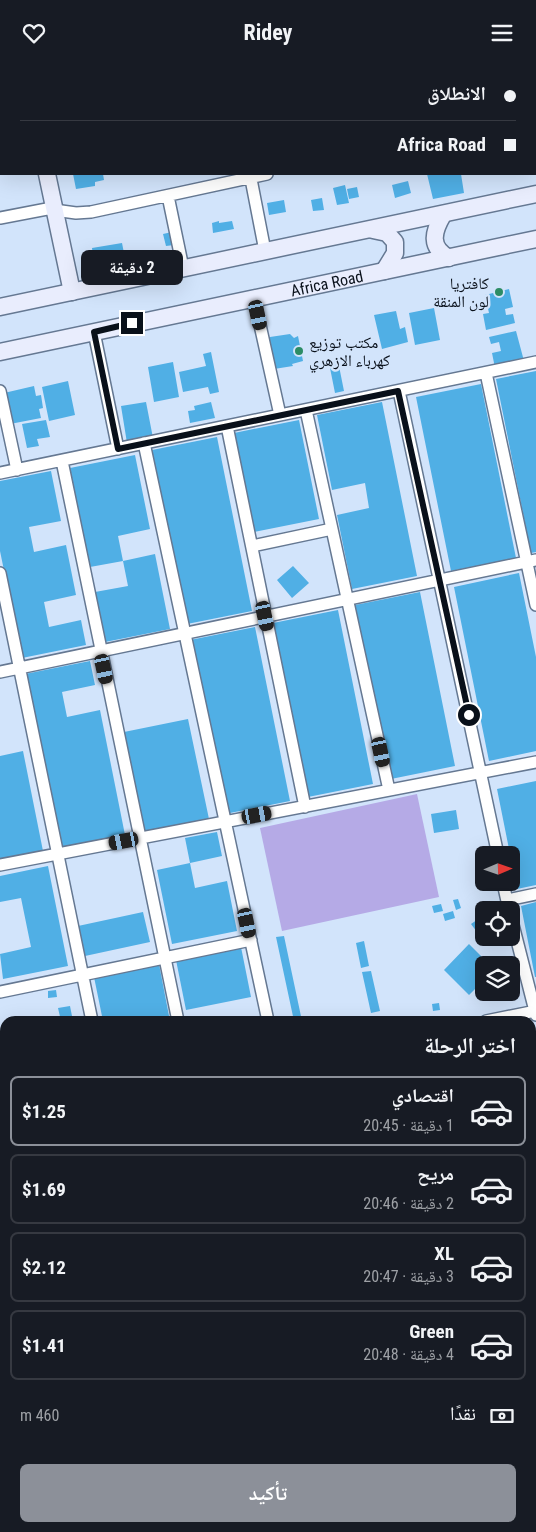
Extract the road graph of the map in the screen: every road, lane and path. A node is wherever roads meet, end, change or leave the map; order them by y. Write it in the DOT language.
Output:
graph roads {
  1 [pos="47,175"];
  2 [pos="250,175"];
  3 [pos="536,195"];
  4 [pos="168,196"];
  5 [pos="54,210"];
  6 [pos="443,215"];
  7 [pos="0,218"];
  8 [pos="373,230"];
  9 [pos="536,239"];
  10 [pos="265,251"];
  11 [pos="449,258"];
  12 [pos="183,268"];
  13 [pos="384,271"];
  14 [pos="72,292"];
  15 [pos="254,298"];
  16 [pos="0,307"];
  17 [pos="94,332"];
  18 [pos="0,352"];
  19 [pos="536,363"];
  20 [pos="486,373"];
  21 [pos="0,391"];
  22 [pos="398,391"];
  23 [pos="306,410"];
  24 [pos="280,415"];
  25 [pos="227,426"];
  26 [pos="144,443"];
  27 [pos="118,449"];
  28 [pos="62,461"];
  29 [pos="17,470"];
  30 [pos="0,473"];
  31 [pos="332,529"];
  32 [pos="252,546"];
  33 [pos="531,561"];
  34 [pos="0,573"];
  35 [pos="441,580"];
  36 [pos="347,599"];
  37 [pos="536,605"];
  38 [pos="265,616"];
  39 [pos="185,633"];
  40 [pos="100,651"];
  41 [pos="20,668"];
  42 [pos="0,672"];
  43 [pos="536,762"];
  44 [pos="482,773"];
  45 [pos="389,790"];
  46 [pos="305,807"];
  47 [pos="225,821"];
  48 [pos="142,838"];
  49 [pos="496,846"];
  50 [pos="57,854"];
  51 [pos="0,865"];
  52 [pos="536,894"];
  53 [pos="518,901"];
  54 [pos="251,940"];
  55 [pos="519,946"];
  56 [pos="166,957"];
  57 [pos="82,975"];
  58 [pos="0,991"];
  59 [pos="536,1013"];
  60 [pos="91,1016"];
  61 [pos="177,1016"];
  62 [pos="267,1016"];
  63 [pos="517,1016"];
  1 -- 5 [label="street"];
  2 -- 4 [label="street"];
  2 -- 10 [label="street"];
  3 -- 6 [label="street"];
  4 -- 5 [label="street"];
  4 -- 12 [label="street"];
  5 -- 7 [label="street"];
  5 -- 14 [label="street"];
  6 -- 8 [label="street"];
  6 -- 11 [label="street"];
  8 -- 10 [label="street"];
  8 -- 13 [label="street"];
  9 -- 11 [label="street, Africa Road"];
  10 -- 12 [label="street"];
  11 -- 13 [label="street, Africa Road"];
  12 -- 14 [label="street"];
  13 -- 15 [label="street, Africa Road"];
  14 -- 16 [label="street"];
  15 -- 17 [label="street, Africa Road"];
  15 -- 24 [label="street"];
  17 -- 18 [label="street, Africa Road"];
  17 -- 27 [label="street"];
  19 -- 20 [label="street"];
  20 -- 22 [label="street"];
  20 -- 33 [label="street"];
  21 -- 29 [label="street"];
  22 -- 23 [label="street"];
  22 -- 35 [label="street"];
  23 -- 24 [label="street"];
  23 -- 31 [label="street"];
  24 -- 25 [label="street"];
  25 -- 26 [label="street"];
  25 -- 32 [label="street"];
  26 -- 27 [label="street"];
  26 -- 39 [label="street"];
  27 -- 28 [label="street"];
  28 -- 29 [label="street"];
  28 -- 40 [label="street"];
  29 -- 30 [label="street"];
  31 -- 32 [label="street"];
  31 -- 36 [label="street"];
  32 -- 38 [label="street"];
  33 -- 35 [label="street"];
  33 -- 37 [label="street"];
  34 -- 41 [label="street"];
  35 -- 36 [label="street"];
  35 -- 44 [label="street"];
  36 -- 38 [label="street"];
  36 -- 45 [label="street"];
  38 -- 39 [label="street"];
  38 -- 46 [label="street"];
  39 -- 40 [label="street"];
  39 -- 47 [label="street"];
  40 -- 41 [label="street"];
  40 -- 48 [label="street"];
  41 -- 42 [label="street"];
  41 -- 50 [label="street"];
  43 -- 44 [label="street"];
  44 -- 45 [label="street"];
  44 -- 49 [label="street"];
  45 -- 46 [label="street"];
  46 -- 47 [label="street"];
  47 -- 48 [label="street"];
  47 -- 54 [label="street"];
  48 -- 50 [label="street"];
  48 -- 56 [label="street"];
  50 -- 51 [label="street"];
  50 -- 57 [label="street"];
  52 -- 53 [label="street"];
  54 -- 56 [label="street"];
  54 -- 62 [label="street"];
  55 -- 59 [label="street"];
  56 -- 57 [label="street"];
  56 -- 61 [label="street"];
  57 -- 58 [label="street"];
  57 -- 60 [label="street"];
  59 -- 63 [label="street"];
}
